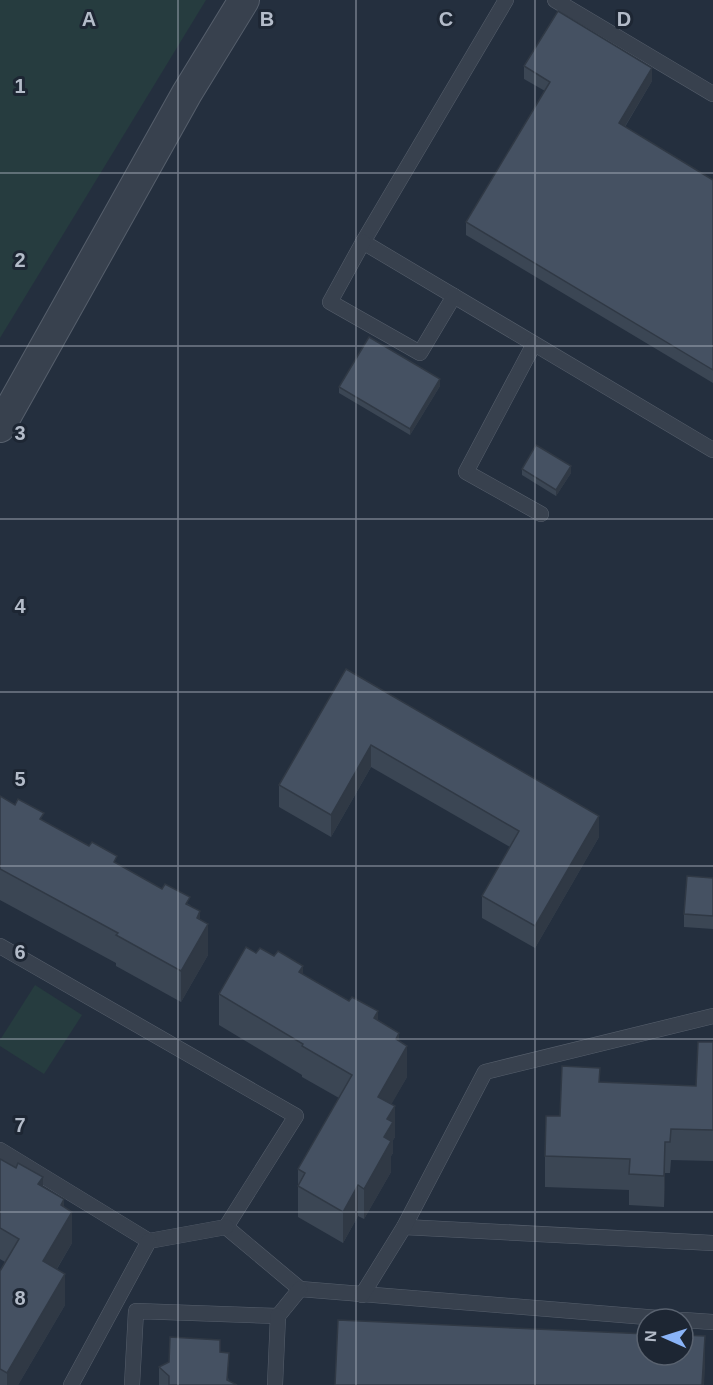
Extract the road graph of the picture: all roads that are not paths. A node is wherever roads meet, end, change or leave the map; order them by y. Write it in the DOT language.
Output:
graph roads {
  1 [pos="244,0"];
  2 [pos="506,0"];
  3 [pos="555,0"];
  4 [pos="713,94"];
  5 [pos="363,242"];
  6 [pos="454,296"];
  7 [pos="534,344"];
  8 [pos="0,427"];
  9 [pos="713,450"];
  10 [pos="542,513"];
  11 [pos="0,946"];
  12 [pos="713,1016"];
  13 [pos="0,1150"];
  14 [pos="226,1227"];
  15 [pos="404,1227"];
  16 [pos="149,1241"];
  17 [pos="713,1243"];
  18 [pos="300,1288"];
  19 [pos="362,1295"];
  20 [pos="117,1301"];
  21 [pos="136,1311"];
  22 [pos="278,1316"];
  23 [pos="635,1316"];
  24 [pos="695,1321"];
  25 [pos="713,1322"];
  26 [pos="71,1385"];
  27 [pos="132,1385"];
  28 [pos="275,1385"];
  1 -- 8 [label="street"];
  2 -- 5 [label="lane"];
  3 -- 4 [label="lane"];
  5 -- 6 [label="lane"];
  5 -- 6 [label="lane"];
  6 -- 7 [label="lane"];
  7 -- 9 [label="lane"];
  7 -- 10 [label="lane"];
  11 -- 14 [label="lane"];
  12 -- 15 [label="lane"];
  13 -- 16 [label="lane"];
  14 -- 16 [label="lane"];
  14 -- 18 [label="lane"];
  15 -- 17 [label="lane"];
  15 -- 19 [label="lane"];
  16 -- 20 [label="lane"];
  18 -- 19 [label="lane"];
  18 -- 22 [label="lane"];
  19 -- 23 [label="lane"];
  20 -- 21 [label="lane"];
  20 -- 26 [label="lane"];
  21 -- 22 [label="lane"];
  21 -- 27 [label="lane"];
  22 -- 28 [label="lane"];
  24 -- 25 [label="lane"];
}
